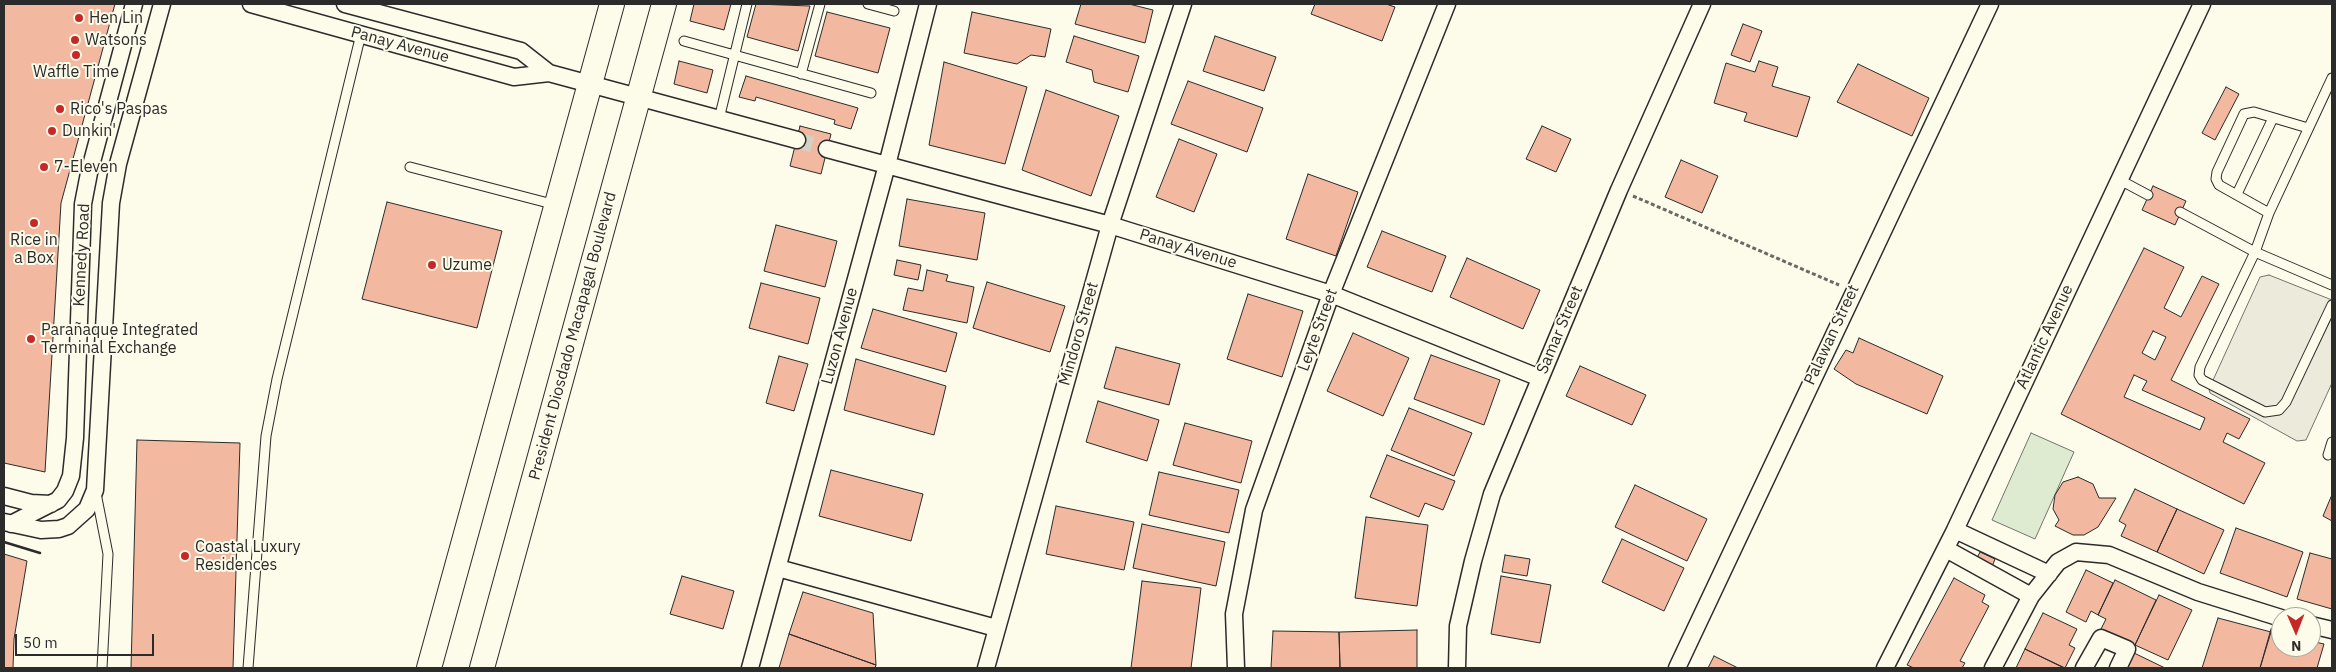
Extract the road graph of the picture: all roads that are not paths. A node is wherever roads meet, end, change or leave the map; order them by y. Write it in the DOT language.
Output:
graph roads {
  1 [pos="134,4"];
  2 [pos="162,4"];
  3 [pos="251,4"];
  4 [pos="346,4"];
  5 [pos="612,4"];
  6 [pos="664,4"];
  7 [pos="747,4"];
  8 [pos="820,4"];
  9 [pos="868,4"];
  10 [pos="928,4"];
  11 [pos="1183,4"];
  12 [pos="1447,4"];
  13 [pos="1702,4"];
  14 [pos="1990,4"];
  15 [pos="2202,4"];
  16 [pos="390,10"];
  17 [pos="894,11"];
  18 [pos="361,34"];
  19 [pos="684,41"];
  20 [pos="735,56"];
  21 [pos="549,73"];
  22 [pos="801,74"];
  23 [pos="2332,78"];
  24 [pos="591,85"];
  25 [pos="871,93"];
  26 [pos="637,97"];
  27 [pos="2273,118"];
  28 [pos="719,119"];
  29 [pos="2308,128"];
  30 [pos="797,140"];
  31 [pos="827,149"];
  32 [pos="887,165"];
  33 [pos="410,167"];
  34 [pos="2118,179"];
  35 [pos="2237,194"];
  36 [pos="2148,195"];
  37 [pos="556,206"];
  38 [pos="2180,212"];
  39 [pos="2269,213"];
  40 [pos="1110,225"];
  41 [pos="2255,252"];
  42 [pos="2332,285"];
  43 [pos="1331,294"];
  44 [pos="2332,305"];
  45 [pos="1540,378"];
  46 [pos="2332,442"];
  47 [pos="2328,456"];
  48 [pos="95,490"];
  49 [pos="4,496"];
  50 [pos="53,504"];
  51 [pos="7,523"];
  52 [pos="1955,530"];
  53 [pos="1946,549"];
  54 [pos="778,568"];
  55 [pos="2049,574"];
  56 [pos="2031,596"];
  57 [pos="2271,615"];
  58 [pos="996,628"];
  59 [pos="102,668"];
  60 [pos="248,668"];
  61 [pos="430,668"];
  62 [pos="482,668"];
  63 [pos="750,668"];
  64 [pos="986,668"];
  65 [pos="1236,668"];
  66 [pos="1457,668"];
  67 [pos="1677,668"];
  68 [pos="1885,668"];
  69 [pos="1993,668"];
  70 [pos="2084,668"];
  71 [pos="2118,668"];
  1 -- 50 [label="street, Kennedy Road"];
  2 -- 48 [label="street, Kennedy Road"];
  3 -- 18 [label="street, Panay Avenue"];
  4 -- 16 [label="street, Panay Avenue"];
  5 -- 24 [label="main road"];
  6 -- 26 [label="main road, President Diosdado Macapagal Boulevard"];
  7 -- 20 [label="lane"];
  8 -- 22 [label="lane"];
  9 -- 17 [label="lane"];
  10 -- 32 [label="street, Luzon Avenue"];
  11 -- 40 [label="street, Mindoro Street"];
  12 -- 43 [label="street, Leyte Street"];
  13 -- 45 [label="street, Samar Street"];
  14 -- 67 [label="street, Palawan Street"];
  15 -- 34 [label="street, Atlantic Avenue"];
  16 -- 21 [label="street, Panay Avenue"];
  18 -- 21 [label="street, Panay Avenue"];
  18 -- 60 [label="lane"];
  19 -- 20 [label="lane"];
  20 -- 22 [label="lane"];
  20 -- 28 [label="lane"];
  21 -- 24 [label="street, Panay Avenue"];
  22 -- 25 [label="lane"];
  23 -- 29 [label="lane"];
  24 -- 26 [label="street, Panay Avenue"];
  24 -- 37 [label="main road"];
  26 -- 28 [label="street, Panay Avenue"];
  26 -- 62 [label="main road, President Diosdado Macapagal Boulevard"];
  27 -- 29 [label="lane"];
  27 -- 35 [label="lane"];
  27 -- 35 [label="lane"];
  28 -- 30 [label="street, Panay Avenue"];
  29 -- 39 [label="lane"];
  31 -- 32 [label="street, Panay Avenue"];
  32 -- 40 [label="street, Panay Avenue"];
  32 -- 54 [label="street, Luzon Avenue"];
  33 -- 37 [label="lane"];
  34 -- 36 [label="lane"];
  34 -- 52 [label="street, Atlantic Avenue"];
  35 -- 39 [label="lane"];
  37 -- 61 [label="main road"];
  38 -- 41 [label="lane"];
  39 -- 41 [label="lane"];
  40 -- 43 [label="street, Panay Avenue"];
  40 -- 58 [label="street, Mindoro Street"];
  41 -- 42 [label="lane"];
  41 -- 44 [label="lane"];
  43 -- 45 [label="street, Panay Avenue"];
  43 -- 65 [label="street, Leyte Street"];
  45 -- 66 [label="street, Samar Street"];
  46 -- 47 [label="lane"];
  48 -- 51 [label="street, Kennedy Road"];
  48 -- 59 [label="lane, Kennedy Road"];
  49 -- 50 [label="street"];
  50 -- 51 [label="street, Kennedy Road"];
  52 -- 53 [label="street, Atlantic Avenue"];
  52 -- 55 [label="street"];
  53 -- 56 [label="street"];
  53 -- 68 [label="street, Atlantic Avenue"];
  54 -- 58 [label="street"];
  54 -- 63 [label="street, Luzon Avenue"];
  55 -- 56 [label="street"];
  55 -- 57 [label="street"];
  56 -- 69 [label="street"];
  58 -- 64 [label="street, Mindoro Street"];
  70 -- 71 [label="street"];
}
